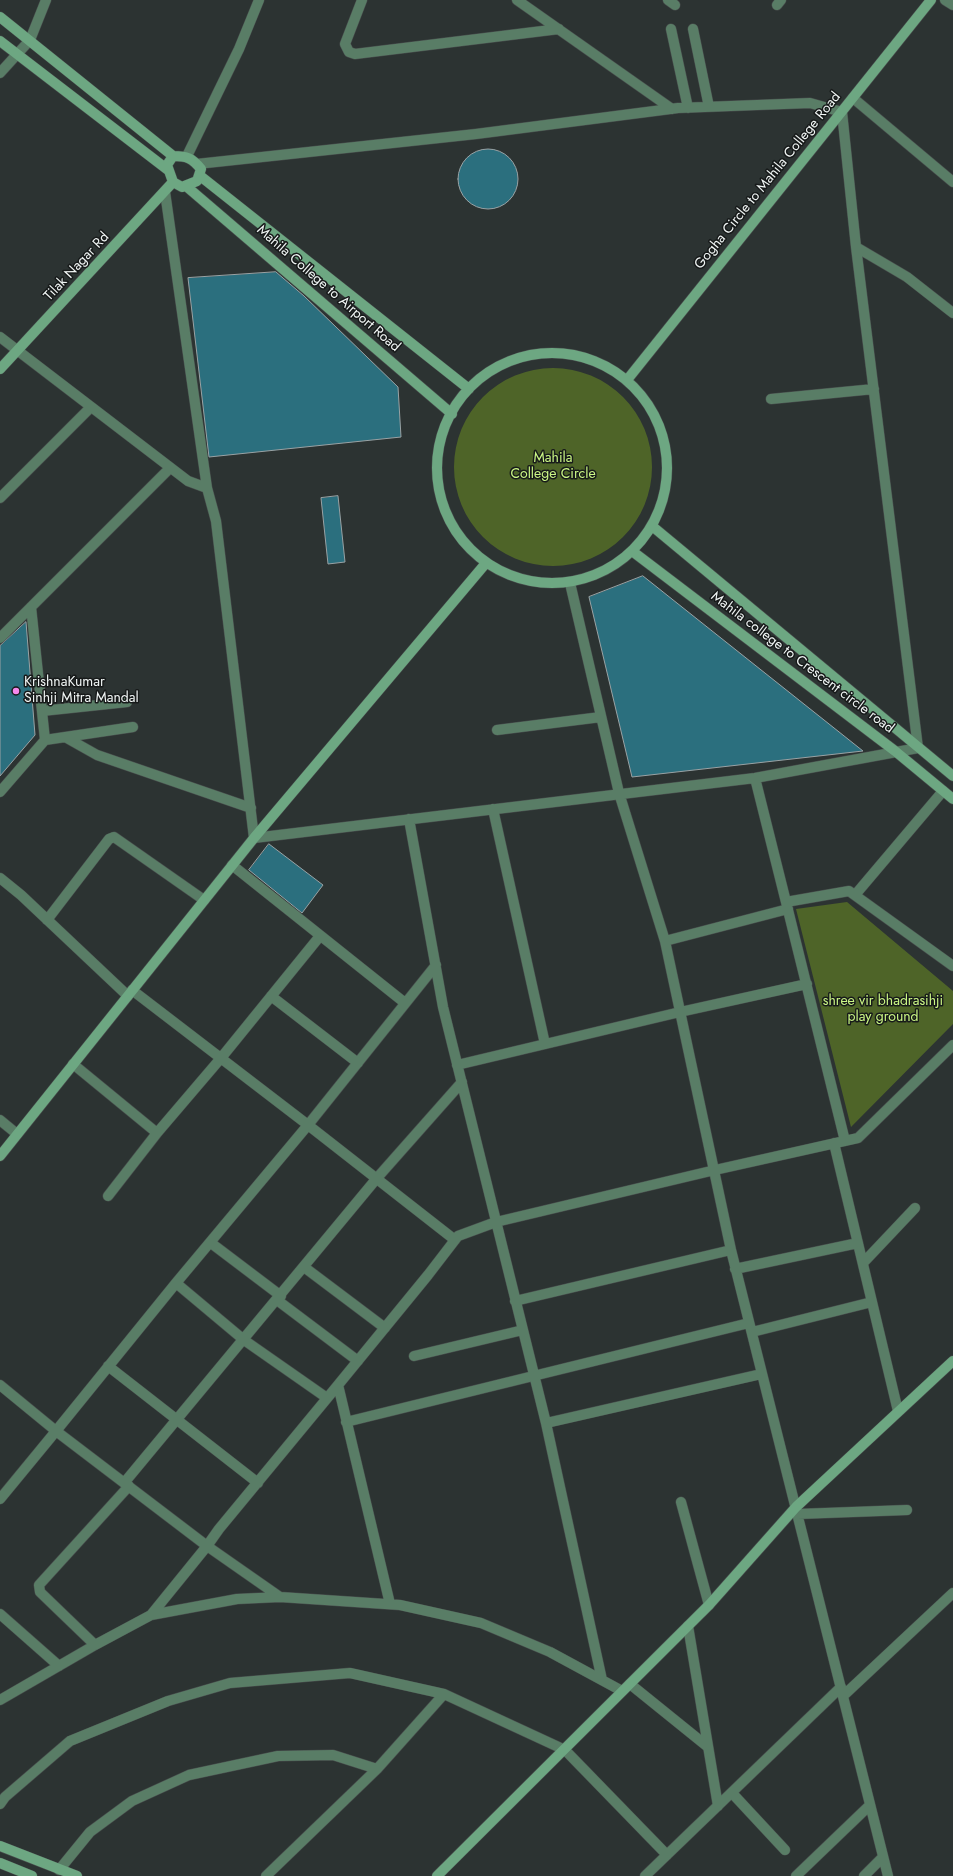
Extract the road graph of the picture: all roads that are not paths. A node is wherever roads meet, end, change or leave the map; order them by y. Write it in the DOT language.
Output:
graph roads {
  1 [pos="46,0"];
  2 [pos="259,0"];
  3 [pos="362,0"];
  4 [pos="517,0"];
  5 [pos="931,0"];
  6 [pos="945,0"];
  7 [pos="528,3"];
  8 [pos="953,5"];
  9 [pos="0,17"];
  10 [pos="671,29"];
  11 [pos="693,29"];
  12 [pos="559,30"];
  13 [pos="30,40"];
  14 [pos="0,41"];
  15 [pos="16,55"];
  16 [pos="0,73"];
  17 [pos="853,98"];
  18 [pos="709,107"];
  19 [pos="688,108"];
  20 [pos="672,109"];
  21 [pos="842,112"];
  22 [pos="173,156"];
  23 [pos="186,156"];
  24 [pos="196,164"];
  25 [pos="168,170"];
  26 [pos="199,175"];
  27 [pos="173,182"];
  28 [pos="953,182"];
  29 [pos="186,186"];
  30 [pos="165,192"];
  31 [pos="856,247"];
  32 [pos="953,313"];
  33 [pos="0,337"];
  34 [pos="18,351"];
  35 [pos="0,369"];
  36 [pos="627,380"];
  37 [pos="469,389"];
  38 [pos="874,389"];
  39 [pos="771,399"];
  40 [pos="90,408"];
  41 [pos="452,414"];
  42 [pos="170,468"];
  43 [pos="207,488"];
  44 [pos="0,498"];
  45 [pos="652,526"];
  46 [pos="632,551"];
  47 [pos="486,563"];
  48 [pos="570,583"];
  49 [pos="31,607"];
  50 [pos="0,638"];
  51 [pos="127,702"];
  52 [pos="42,711"];
  53 [pos="601,717"];
  54 [pos="133,727"];
  55 [pos="497,730"];
  56 [pos="65,737"];
  57 [pos="45,740"];
  58 [pos="918,748"];
  59 [pos="895,752"];
  60 [pos="953,776"];
  61 [pos="755,778"];
  62 [pos="943,790"];
  63 [pos="0,792"];
  64 [pos="618,793"];
  65 [pos="953,799"];
  66 [pos="251,808"];
  67 [pos="493,809"];
  68 [pos="409,819"];
  69 [pos="254,838"];
  70 [pos="232,865"];
  71 [pos="0,878"];
  72 [pos="855,895"];
  73 [pos="204,900"];
  74 [pos="787,905"];
  75 [pos="47,920"];
  76 [pos="320,936"];
  77 [pos="665,941"];
  78 [pos="436,965"];
  79 [pos="953,966"];
  80 [pos="807,984"];
  81 [pos="130,993"];
  82 [pos="271,996"];
  83 [pos="405,1003"];
  84 [pos="680,1012"];
  85 [pos="545,1044"];
  86 [pos="953,1045"];
  87 [pos="221,1058"];
  88 [pos="358,1063"];
  89 [pos="73,1064"];
  90 [pos="458,1065"];
  91 [pos="462,1082"];
  92 [pos="0,1120"];
  93 [pos="308,1125"];
  94 [pos="158,1133"];
  95 [pos="17,1134"];
  96 [pos="845,1140"];
  97 [pos="834,1143"];
  98 [pos="0,1156"];
  99 [pos="715,1170"];
  100 [pos="377,1178"];
  101 [pos="108,1196"];
  102 [pos="915,1208"];
  103 [pos="496,1222"];
  104 [pos="455,1240"];
  105 [pos="211,1243"];
  106 [pos="858,1243"];
  107 [pos="731,1250"];
  108 [pos="862,1262"];
  109 [pos="304,1267"];
  110 [pos="736,1269"];
  111 [pos="176,1283"];
  112 [pos="279,1298"];
  113 [pos="515,1300"];
  114 [pos="872,1302"];
  115 [pos="751,1327"];
  116 [pos="385,1328"];
  117 [pos="522,1330"];
  118 [pos="244,1340"];
  119 [pos="414,1356"];
  120 [pos="358,1361"];
  121 [pos="953,1361"];
  122 [pos="108,1366"];
  123 [pos="761,1374"];
  124 [pos="534,1375"];
  125 [pos="0,1385"];
  126 [pos="338,1385"];
  127 [pos="327,1398"];
  128 [pos="898,1411"];
  129 [pos="176,1420"];
  130 [pos="346,1422"];
  131 [pos="546,1423"];
  132 [pos="56,1431"];
  133 [pos="258,1482"];
  134 [pos="126,1485"];
  135 [pos="0,1499"];
  136 [pos="681,1502"];
  137 [pos="907,1510"];
  138 [pos="797,1511"];
  139 [pos="207,1546"];
  140 [pos="953,1593"];
  141 [pos="280,1597"];
  142 [pos="390,1604"];
  143 [pos="709,1605"];
  144 [pos="0,1614"];
  145 [pos="151,1615"];
  146 [pos="688,1626"];
  147 [pos="95,1644"];
  148 [pos="59,1666"];
  149 [pos="602,1680"];
  150 [pos="630,1684"];
  151 [pos="622,1691"];
  152 [pos="842,1691"];
  153 [pos="444,1694"];
  154 [pos="0,1700"];
  155 [pos="708,1747"];
  156 [pos="565,1750"];
  157 [pos="377,1768"];
  158 [pos="732,1793"];
  159 [pos="0,1804"];
  160 [pos="870,1805"];
  161 [pos="718,1806"];
  162 [pos="0,1846"];
  163 [pos="785,1850"];
  164 [pos="667,1855"];
  165 [pos="883,1857"];
  166 [pos="0,1863"];
  167 [pos="59,1870"];
  168 [pos="30,1876"];
  169 [pos="77,1876"];
  170 [pos="266,1876"];
  171 [pos="436,1876"];
  172 [pos="645,1876"];
  173 [pos="796,1876"];
  174 [pos="864,1876"];
  175 [pos="888,1876"];
  1 -- 13 [label="street"];
  2 -- 23 [label="street"];
  3 -- 12 [label="street"];
  4 -- 7 [label="street"];
  5 -- 17 [label="main road, Gogha Circle to Mahila College Road"];
  6 -- 8 [label="street"];
  7 -- 12 [label="street"];
  9 -- 13 [label="main road"];
  10 -- 19 [label="street"];
  11 -- 18 [label="street"];
  12 -- 20 [label="street"];
  13 -- 15 [label="street"];
  13 -- 22 [label="main road"];
  14 -- 15 [label="main road"];
  15 -- 16 [label="street"];
  15 -- 25 [label="main road"];
  17 -- 21 [label="main road, Gogha Circle to Mahila College Road"];
  17 -- 28 [label="street"];
  18 -- 19 [label="street"];
  18 -- 21 [label="street"];
  19 -- 20 [label="street"];
  20 -- 24 [label="street"];
  21 -- 31 [label="street"];
  21 -- 36 [label="main road, Gogha Circle to Mahila College Road"];
  22 -- 23 [label="main road"];
  22 -- 25 [label="main road"];
  23 -- 24 [label="main road"];
  24 -- 26 [label="main road"];
  25 -- 27 [label="main road"];
  26 -- 29 [label="main road"];
  26 -- 37 [label="main road, Mahila College to Airport Road"];
  27 -- 29 [label="main road"];
  27 -- 30 [label="main road, Tilak Nagar Rd"];
  29 -- 41 [label="main road, Mahila College to Airport Road"];
  30 -- 34 [label="main road, Tilak Nagar Rd"];
  30 -- 43 [label="street"];
  31 -- 32 [label="street"];
  31 -- 38 [label="street"];
  33 -- 34 [label="street"];
  34 -- 35 [label="main road, Tilak Nagar Rd"];
  34 -- 40 [label="street"];
  36 -- 37 [label="main road"];
  36 -- 45 [label="main road"];
  37 -- 41 [label="main road"];
  38 -- 39 [label="street"];
  38 -- 58 [label="street"];
  40 -- 42 [label="street"];
  40 -- 44 [label="street"];
  41 -- 47 [label="main road"];
  42 -- 43 [label="street"];
  42 -- 49 [label="street"];
  43 -- 66 [label="street"];
  45 -- 46 [label="main road"];
  45 -- 58 [label="main road, Mahila college to Crescent circle road"];
  46 -- 48 [label="main road"];
  46 -- 59 [label="main road, Mahila college to Crescent circle road"];
  47 -- 48 [label="main road"];
  47 -- 69 [label="main road"];
  48 -- 53 [label="street"];
  49 -- 50 [label="street"];
  49 -- 52 [label="street"];
  51 -- 52 [label="street"];
  52 -- 57 [label="street"];
  53 -- 55 [label="street"];
  53 -- 64 [label="street"];
  54 -- 56 [label="street"];
  56 -- 57 [label="street"];
  56 -- 66 [label="street"];
  57 -- 63 [label="street"];
  58 -- 59 [label="street"];
  58 -- 60 [label="main road, Mahila college to Crescent circle road"];
  59 -- 61 [label="street"];
  59 -- 62 [label="main road, Mahila college to Crescent circle road"];
  61 -- 64 [label="street"];
  61 -- 74 [label="street"];
  62 -- 65 [label="main road, Mahila college to Crescent circle road"];
  62 -- 72 [label="street"];
  64 -- 67 [label="street"];
  64 -- 77 [label="street"];
  66 -- 69 [label="street"];
  67 -- 68 [label="street"];
  67 -- 85 [label="street"];
  68 -- 69 [label="street"];
  68 -- 78 [label="street"];
  69 -- 70 [label="main road"];
  70 -- 73 [label="main road"];
  70 -- 76 [label="street"];
  71 -- 75 [label="street"];
  72 -- 74 [label="street"];
  72 -- 79 [label="street"];
  73 -- 75 [label="street"];
  73 -- 81 [label="main road"];
  74 -- 77 [label="street"];
  74 -- 80 [label="street"];
  75 -- 81 [label="street"];
  76 -- 82 [label="street"];
  76 -- 83 [label="street"];
  77 -- 84 [label="street"];
  78 -- 83 [label="street"];
  78 -- 90 [label="street"];
  80 -- 84 [label="street"];
  80 -- 96 [label="street"];
  81 -- 87 [label="street"];
  81 -- 89 [label="main road"];
  82 -- 87 [label="street"];
  82 -- 88 [label="street"];
  83 -- 88 [label="street"];
  84 -- 85 [label="street"];
  84 -- 99 [label="street"];
  85 -- 90 [label="street"];
  86 -- 96 [label="street"];
  87 -- 93 [label="street"];
  87 -- 94 [label="street"];
  88 -- 93 [label="street"];
  89 -- 94 [label="street"];
  89 -- 95 [label="main road"];
  90 -- 91 [label="street"];
  91 -- 100 [label="street"];
  91 -- 103 [label="street"];
  92 -- 95 [label="street"];
  93 -- 100 [label="street"];
  93 -- 105 [label="street"];
  94 -- 101 [label="street"];
  95 -- 98 [label="main road"];
  96 -- 97 [label="street"];
  97 -- 99 [label="street"];
  97 -- 106 [label="street"];
  99 -- 103 [label="street"];
  99 -- 107 [label="street"];
  100 -- 104 [label="street"];
  100 -- 109 [label="street"];
  102 -- 108 [label="street"];
  103 -- 104 [label="street"];
  103 -- 113 [label="street"];
  104 -- 116 [label="street"];
  105 -- 111 [label="street"];
  105 -- 112 [label="street"];
  106 -- 108 [label="street"];
  106 -- 110 [label="street"];
  107 -- 110 [label="street"];
  107 -- 113 [label="street"];
  108 -- 114 [label="street"];
  109 -- 112 [label="street"];
  109 -- 116 [label="street"];
  110 -- 115 [label="street"];
  111 -- 118 [label="street"];
  111 -- 122 [label="street"];
  112 -- 118 [label="street"];
  112 -- 120 [label="street"];
  113 -- 117 [label="street"];
  114 -- 115 [label="street"];
  114 -- 128 [label="street"];
  115 -- 123 [label="street"];
  115 -- 124 [label="street"];
  116 -- 120 [label="street"];
  117 -- 119 [label="street"];
  117 -- 124 [label="street"];
  118 -- 127 [label="street"];
  118 -- 129 [label="street"];
  120 -- 126 [label="street"];
  121 -- 128 [label="main road"];
  122 -- 129 [label="street"];
  122 -- 132 [label="street"];
  123 -- 131 [label="street"];
  123 -- 138 [label="street"];
  124 -- 130 [label="street"];
  124 -- 131 [label="street"];
  125 -- 132 [label="street"];
  126 -- 127 [label="street"];
  126 -- 130 [label="street"];
  127 -- 133 [label="street"];
  128 -- 138 [label="main road"];
  129 -- 133 [label="street"];
  129 -- 134 [label="street"];
  130 -- 142 [label="street"];
  131 -- 149 [label="street"];
  132 -- 134 [label="street"];
  132 -- 135 [label="street"];
  133 -- 139 [label="street"];
  134 -- 139 [label="street"];
  134 -- 147 [label="street"];
  136 -- 143 [label="street"];
  137 -- 138 [label="street"];
  138 -- 143 [label="main road"];
  138 -- 152 [label="street"];
  139 -- 141 [label="street"];
  139 -- 145 [label="street"];
  140 -- 152 [label="street"];
  141 -- 142 [label="street"];
  141 -- 145 [label="street"];
  142 -- 149 [label="street"];
  143 -- 146 [label="main road"];
  144 -- 148 [label="street"];
  145 -- 147 [label="street"];
  146 -- 150 [label="main road"];
  146 -- 155 [label="street"];
  147 -- 148 [label="street"];
  148 -- 154 [label="street"];
  149 -- 151 [label="street"];
  150 -- 151 [label="main road"];
  150 -- 155 [label="street"];
  151 -- 156 [label="main road"];
  152 -- 158 [label="street"];
  152 -- 160 [label="street"];
  153 -- 156 [label="street"];
  153 -- 157 [label="street"];
  153 -- 159 [label="street"];
  155 -- 161 [label="street"];
  156 -- 164 [label="street"];
  156 -- 171 [label="main road"];
  157 -- 167 [label="street"];
  157 -- 170 [label="street"];
  158 -- 161 [label="street"];
  158 -- 163 [label="street"];
  160 -- 165 [label="street"];
  160 -- 173 [label="street"];
  161 -- 164 [label="street"];
  162 -- 167 [label="main road"];
  164 -- 172 [label="street"];
  165 -- 174 [label="street"];
  165 -- 175 [label="street"];
  166 -- 168 [label="main road"];
  167 -- 169 [label="main road"];
}
